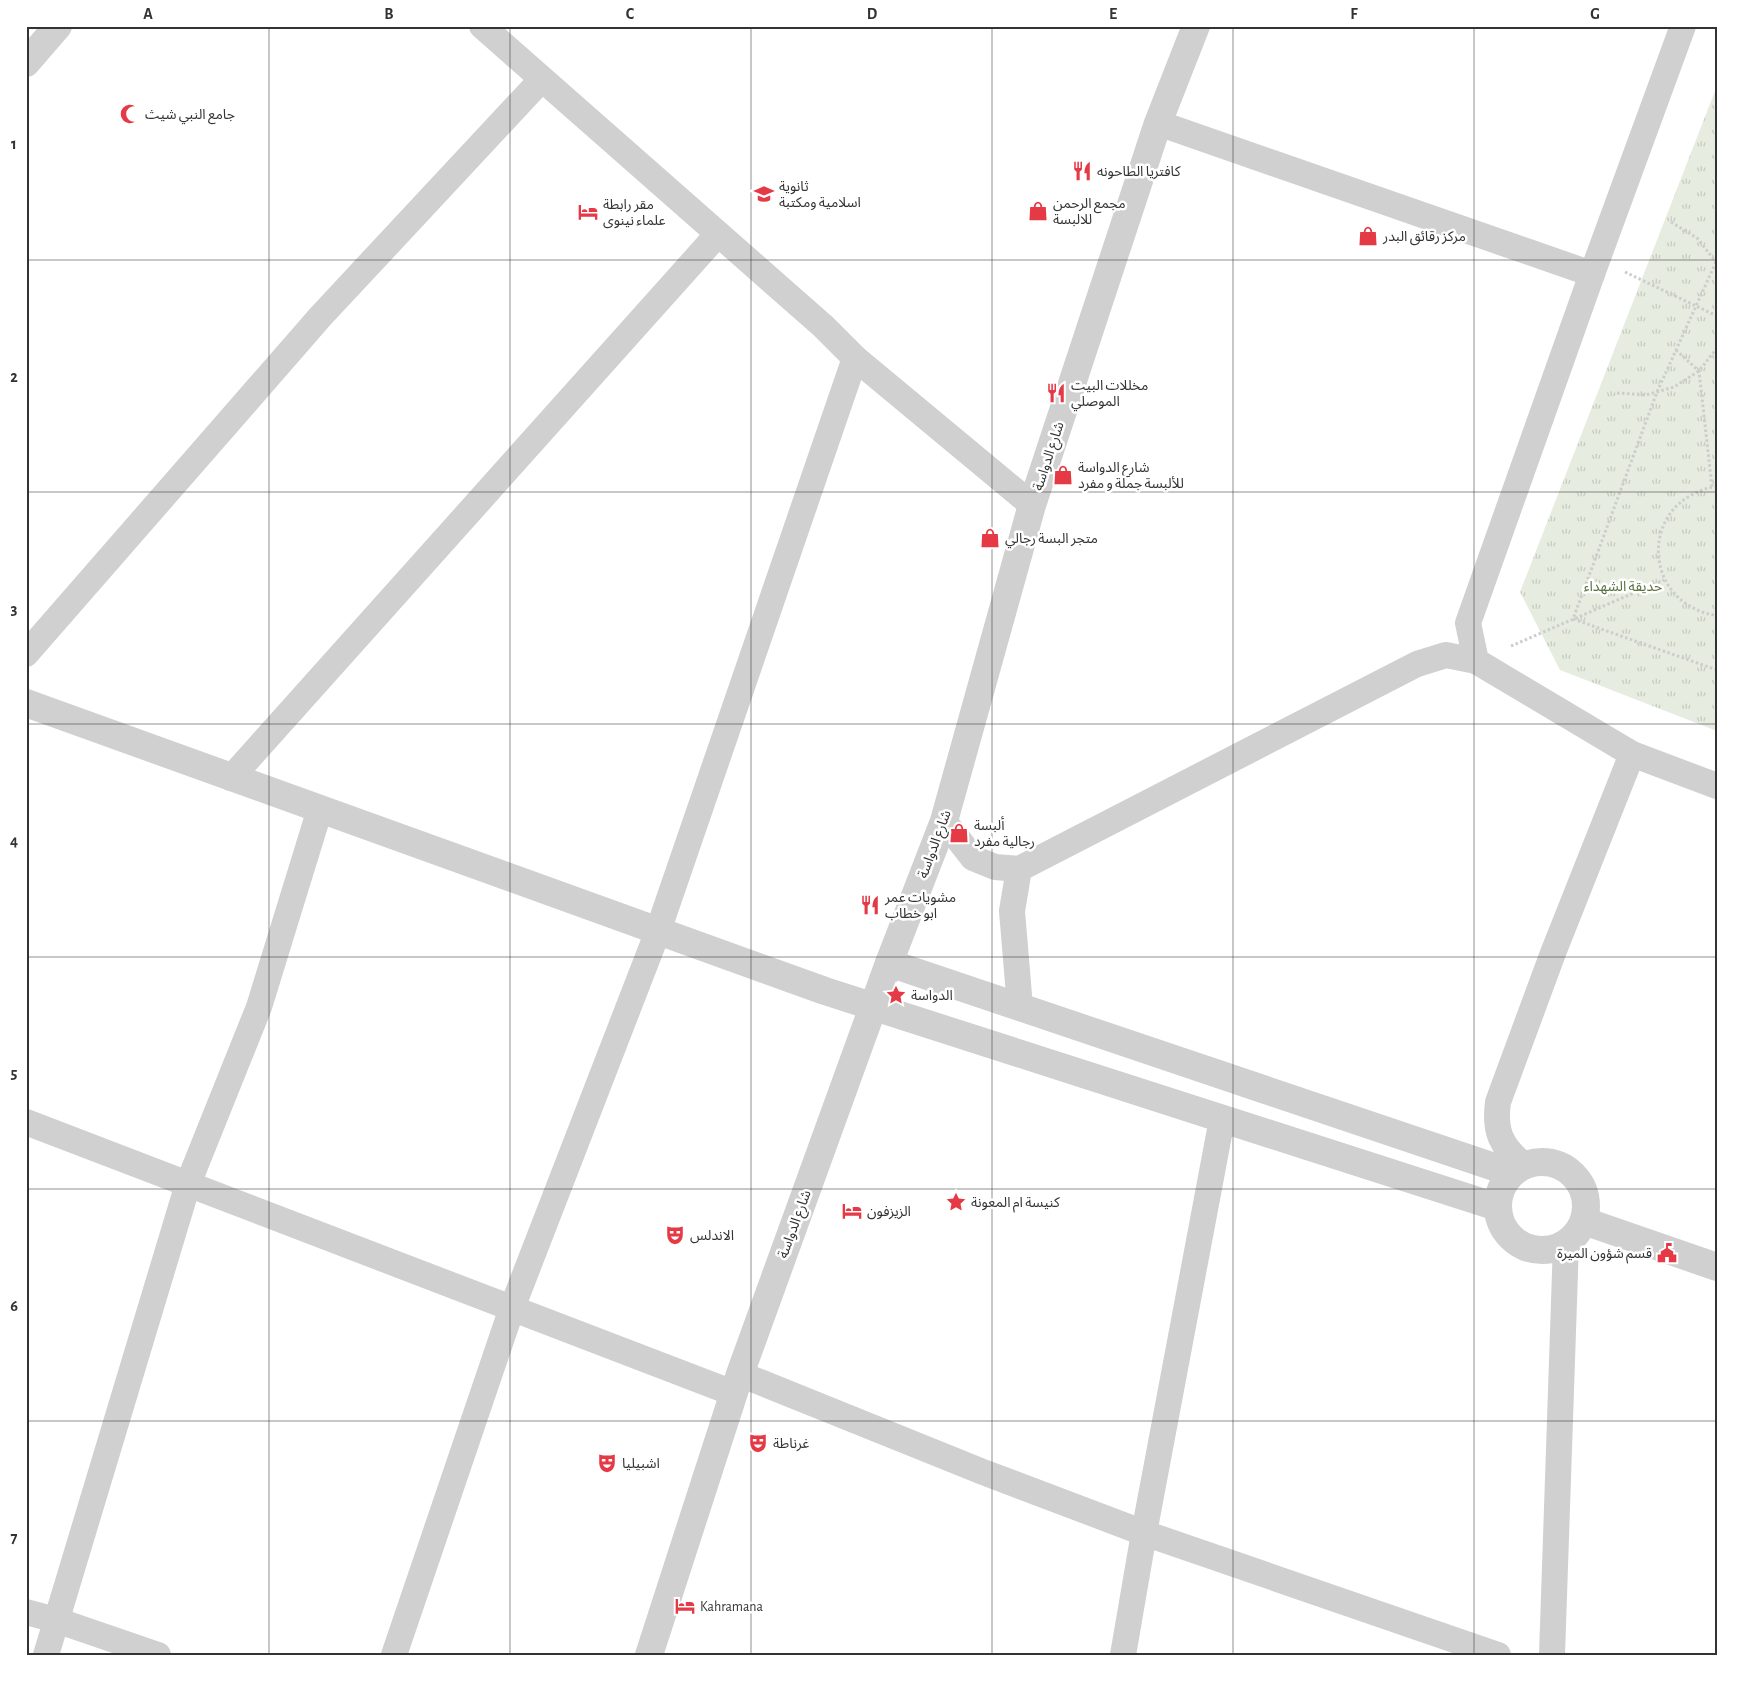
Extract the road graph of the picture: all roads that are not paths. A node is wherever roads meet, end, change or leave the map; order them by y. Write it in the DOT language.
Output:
graph roads {
  1 [pos="58,26"];
  2 [pos="482,26"];
  3 [pos="1196,26"];
  4 [pos="1683,26"];
  5 [pos="26,62"];
  6 [pos="542,79"];
  7 [pos="1158,123"];
  8 [pos="718,234"];
  9 [pos="1595,266"];
  10 [pos="854,358"];
  11 [pos="1032,505"];
  12 [pos="26,654"];
  13 [pos="1476,661"];
  14 [pos="26,703"];
  15 [pos="1632,754"];
  16 [pos="231,778"];
  17 [pos="1717,786"];
  18 [pos="320,809"];
  19 [pos="944,821"];
  20 [pos="1020,869"];
  21 [pos="658,931"];
  22 [pos="889,962"];
  23 [pos="872,1007"];
  24 [pos="1020,1007"];
  25 [pos="1222,1119"];
  26 [pos="26,1122"];
  27 [pos="1518,1169"];
  28 [pos="188,1184"];
  29 [pos="1497,1207"];
  30 [pos="1584,1221"];
  31 [pos="1566,1243"];
  32 [pos="1717,1267"];
  33 [pos="512,1308"];
  34 [pos="736,1383"];
  35 [pos="1144,1533"];
  36 [pos="26,1612"];
  37 [pos="56,1620"];
  38 [pos="46,1655"];
  39 [pos="158,1655"];
  40 [pos="394,1655"];
  41 [pos="650,1655"];
  42 [pos="1123,1655"];
  43 [pos="1498,1655"];
  44 [pos="1552,1655"];
  1 -- 5 [label="street"];
  2 -- 6 [label="street"];
  3 -- 7 [label="street, شارع الدواسة"];
  4 -- 9 [label="street"];
  6 -- 8 [label="street"];
  6 -- 12 [label="street"];
  7 -- 9 [label="street"];
  7 -- 11 [label="street, شارع الدواسة"];
  8 -- 10 [label="street"];
  8 -- 16 [label="street"];
  9 -- 13 [label="street"];
  10 -- 11 [label="street"];
  10 -- 21 [label="street"];
  11 -- 19 [label="street, شارع الدواسة"];
  13 -- 15 [label="street"];
  13 -- 20 [label="street"];
  14 -- 16 [label="street"];
  15 -- 17 [label="street"];
  15 -- 27 [label="street"];
  16 -- 18 [label="street"];
  18 -- 21 [label="street"];
  18 -- 28 [label="street"];
  19 -- 20 [label="street"];
  19 -- 22 [label="street, شارع الدواسة"];
  20 -- 24 [label="street"];
  21 -- 23 [label="street"];
  21 -- 33 [label="street"];
  22 -- 23 [label="street, شارع الدواسة"];
  22 -- 24 [label="street"];
  23 -- 25 [label="street"];
  23 -- 34 [label="street, شارع الدواسة"];
  24 -- 27 [label="street"];
  25 -- 29 [label="street"];
  25 -- 35 [label="street"];
  26 -- 28 [label="street"];
  27 -- 29 [label="street"];
  27 -- 30 [label="street"];
  28 -- 33 [label="street"];
  28 -- 37 [label="street"];
  29 -- 31 [label="street"];
  30 -- 31 [label="street"];
  30 -- 32 [label="street"];
  31 -- 44 [label="street"];
  33 -- 34 [label="street"];
  33 -- 40 [label="street"];
  34 -- 35 [label="street"];
  34 -- 41 [label="street, شارع الدواسة"];
  35 -- 42 [label="street"];
  35 -- 43 [label="street"];
  36 -- 37 [label="street"];
  37 -- 38 [label="street"];
  37 -- 39 [label="street"];
}
